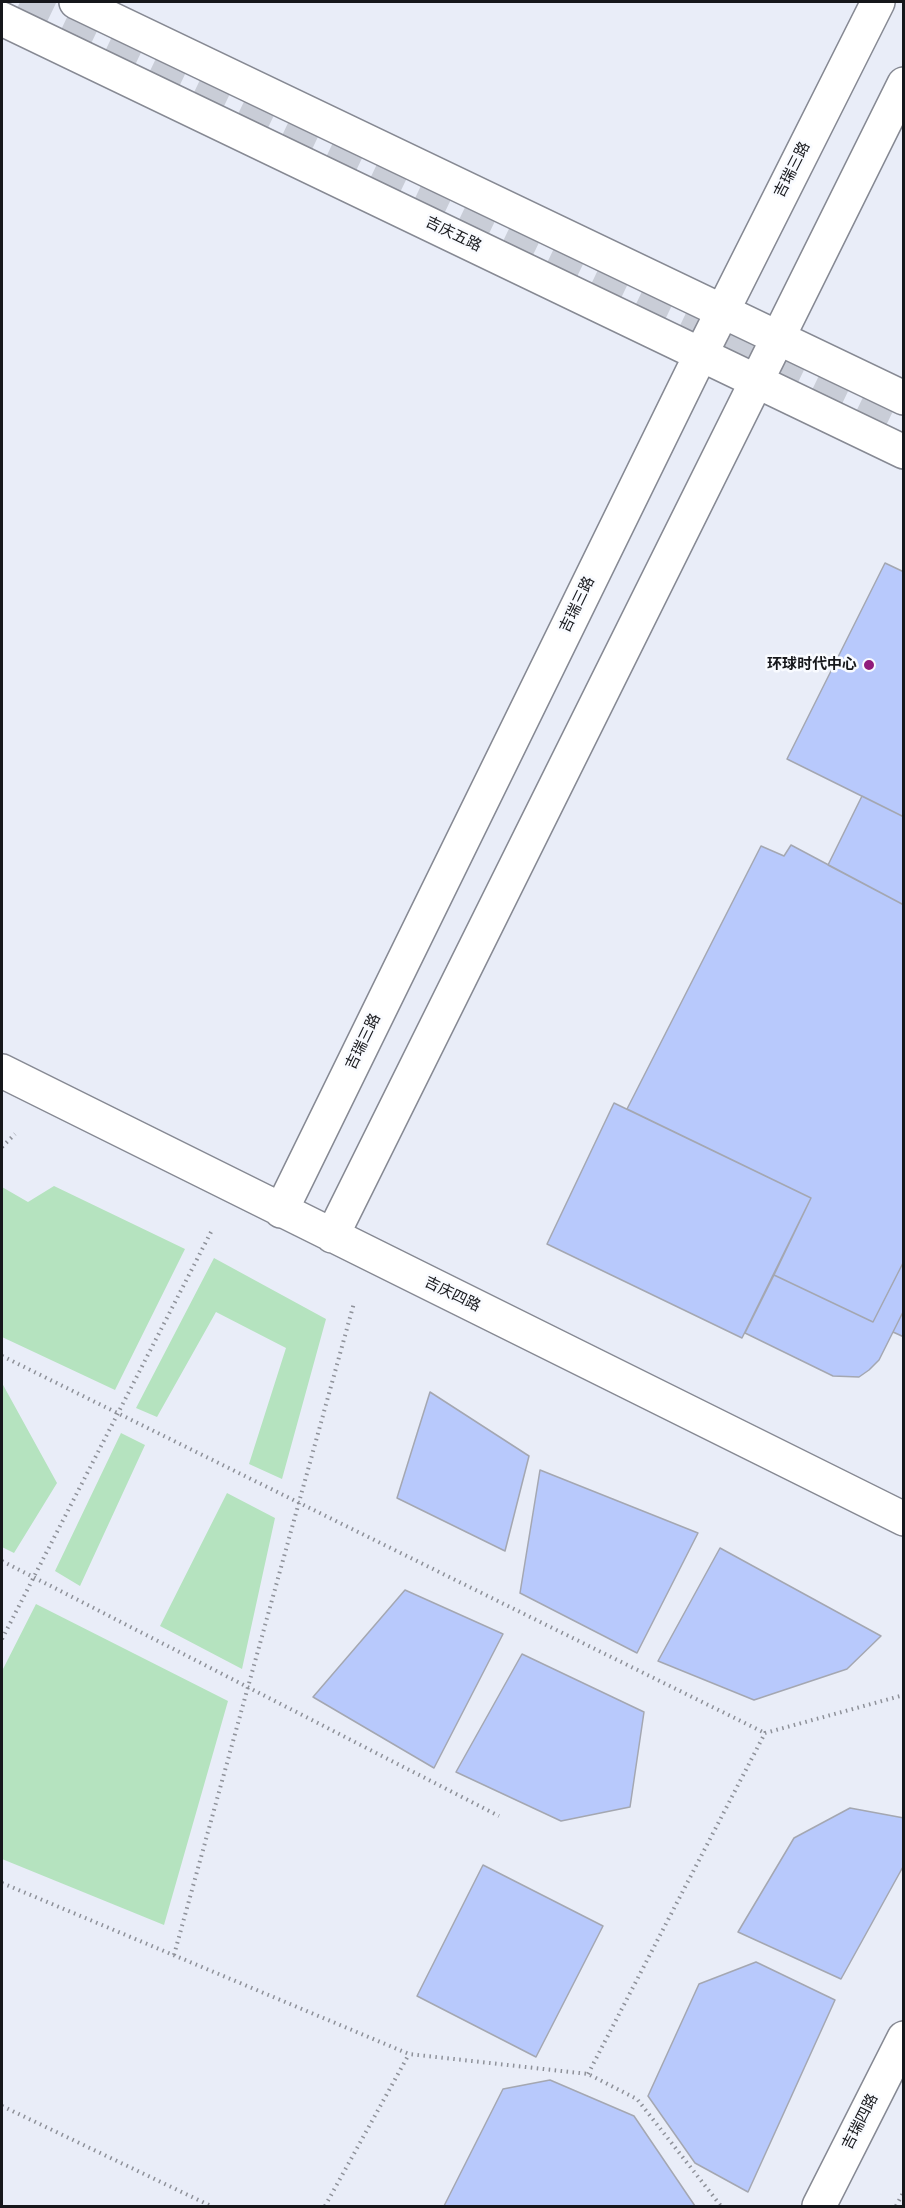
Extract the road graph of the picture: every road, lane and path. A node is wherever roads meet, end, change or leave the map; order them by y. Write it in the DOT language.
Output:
graph roads {
  1 [pos="76,2"];
  2 [pos="878,2"];
  3 [pos="2,19"];
  4 [pos="903,84"];
  5 [pos="722,311"];
  6 [pos="778,337"];
  7 [pos="701,354"];
  8 [pos="756,382"];
  9 [pos="903,398"];
  10 [pos="903,452"];
  11 [pos="2,1071"];
  12 [pos="15,1134"];
  13 [pos="2,1147"];
  14 [pos="281,1211"];
  15 [pos="212,1232"];
  16 [pos="332,1236"];
  17 [pos="354,1303"];
  18 [pos="2,1356"];
  19 [pos="118,1413"];
  20 [pos="299,1503"];
  21 [pos="903,1519"];
  22 [pos="2,1561"];
  23 [pos="33,1577"];
  24 [pos="2,1640"];
  25 [pos="248,1687"];
  26 [pos="903,1695"];
  27 [pos="765,1733"];
  28 [pos="499,1816"];
  29 [pos="2,1882"];
  30 [pos="174,1955"];
  31 [pos="903,2038"];
  32 [pos="409,2054"];
  33 [pos="588,2074"];
  34 [pos="2,2106"];
  35 [pos="903,2191"];
  36 [pos="211,2206"];
  37 [pos="325,2206"];
  38 [pos="721,2206"];
  39 [pos="819,2206"];
  40 [pos="896,2206"];
  1 -- 5 [label="street"];
  2 -- 5 [label="street, 吉瑞三路"];
  3 -- 7 [label="street, 吉庆五路"];
  4 -- 6 [label="street"];
  5 -- 6 [label="street"];
  5 -- 7 [label="street, 吉瑞三路"];
  6 -- 8 [label="street"];
  6 -- 9 [label="street"];
  7 -- 8 [label="street, 吉庆五路"];
  7 -- 14 [label="street, 吉瑞三路"];
  8 -- 10 [label="street, 吉庆五路"];
  8 -- 16 [label="street"];
  11 -- 14 [label="street, 吉庆四路"];
  12 -- 13 [label="path"];
  14 -- 16 [label="street, 吉庆四路"];
  15 -- 19 [label="path"];
  16 -- 21 [label="street, 吉庆四路"];
  17 -- 20 [label="path"];
  18 -- 19 [label="path"];
  19 -- 20 [label="path"];
  19 -- 23 [label="path"];
  20 -- 25 [label="path"];
  20 -- 27 [label="path"];
  22 -- 23 [label="path"];
  23 -- 24 [label="path"];
  23 -- 25 [label="path"];
  25 -- 28 [label="path"];
  25 -- 30 [label="path"];
  26 -- 27 [label="path"];
  27 -- 33 [label="path"];
  29 -- 30 [label="path"];
  30 -- 32 [label="path"];
  31 -- 39 [label="street, 吉瑞四路"];
  32 -- 33 [label="path"];
  32 -- 37 [label="path"];
  33 -- 38 [label="path"];
  34 -- 36 [label="path"];
  35 -- 40 [label="path"];
}
